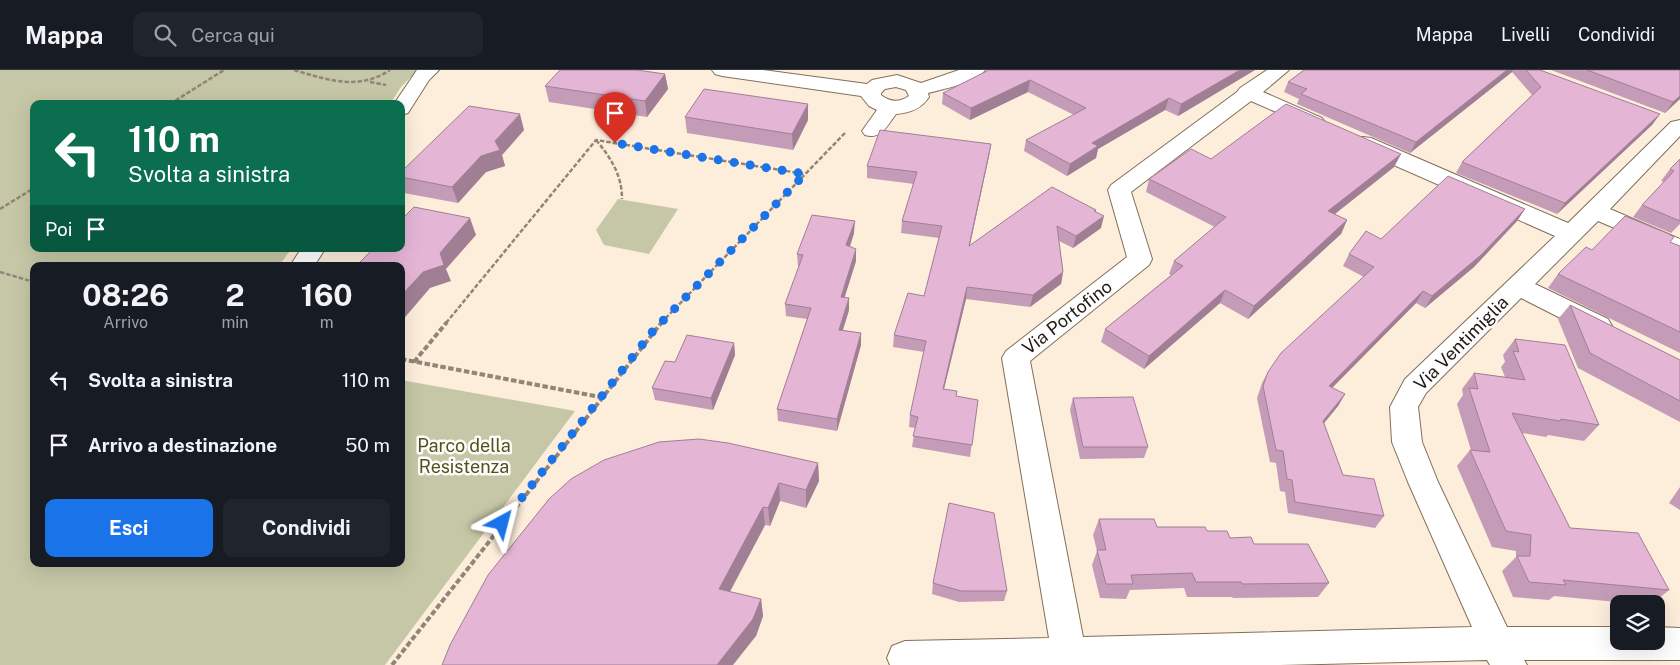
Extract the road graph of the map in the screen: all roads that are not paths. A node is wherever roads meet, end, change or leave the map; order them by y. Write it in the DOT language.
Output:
graph roads {
  1 [pos="428,70"];
  2 [pos="722,70"];
  3 [pos="975,70"];
  4 [pos="1280,70"];
  5 [pos="871,90"];
  6 [pos="918,90"];
  7 [pos="1247,92"];
  8 [pos="405,103"];
  9 [pos="890,107"];
  10 [pos="1673,124"];
  11 [pos="872,131"];
  12 [pos="1595,211"];
  13 [pos="1572,234"];
  14 [pos="1680,248"];
  15 [pos="1518,286"];
  16 [pos="1620,337"];
  17 [pos="1680,644"];
  18 [pos="1069,654"];
  19 [pos="1503,654"];
  20 [pos="905,658"];
  1 -- 8 [label="street"];
  2 -- 5 [label="street"];
  3 -- 6 [label="street"];
  4 -- 7 [label="street, Via Portofino"];
  5 -- 6 [label="street"];
  5 -- 9 [label="street"];
  6 -- 9 [label="street"];
  7 -- 13 [label="street"];
  7 -- 18 [label="street, Via Portofino"];
  9 -- 11 [label="street"];
  10 -- 12 [label="street, Via Ventimiglia"];
  12 -- 13 [label="street, Via Ventimiglia"];
  12 -- 14 [label="street"];
  13 -- 15 [label="street, Via Ventimiglia"];
  15 -- 16 [label="street"];
  15 -- 19 [label="street, Via Ventimiglia"];
  17 -- 19 [label="street"];
  18 -- 19 [label="street"];
  18 -- 20 [label="street"];
}
